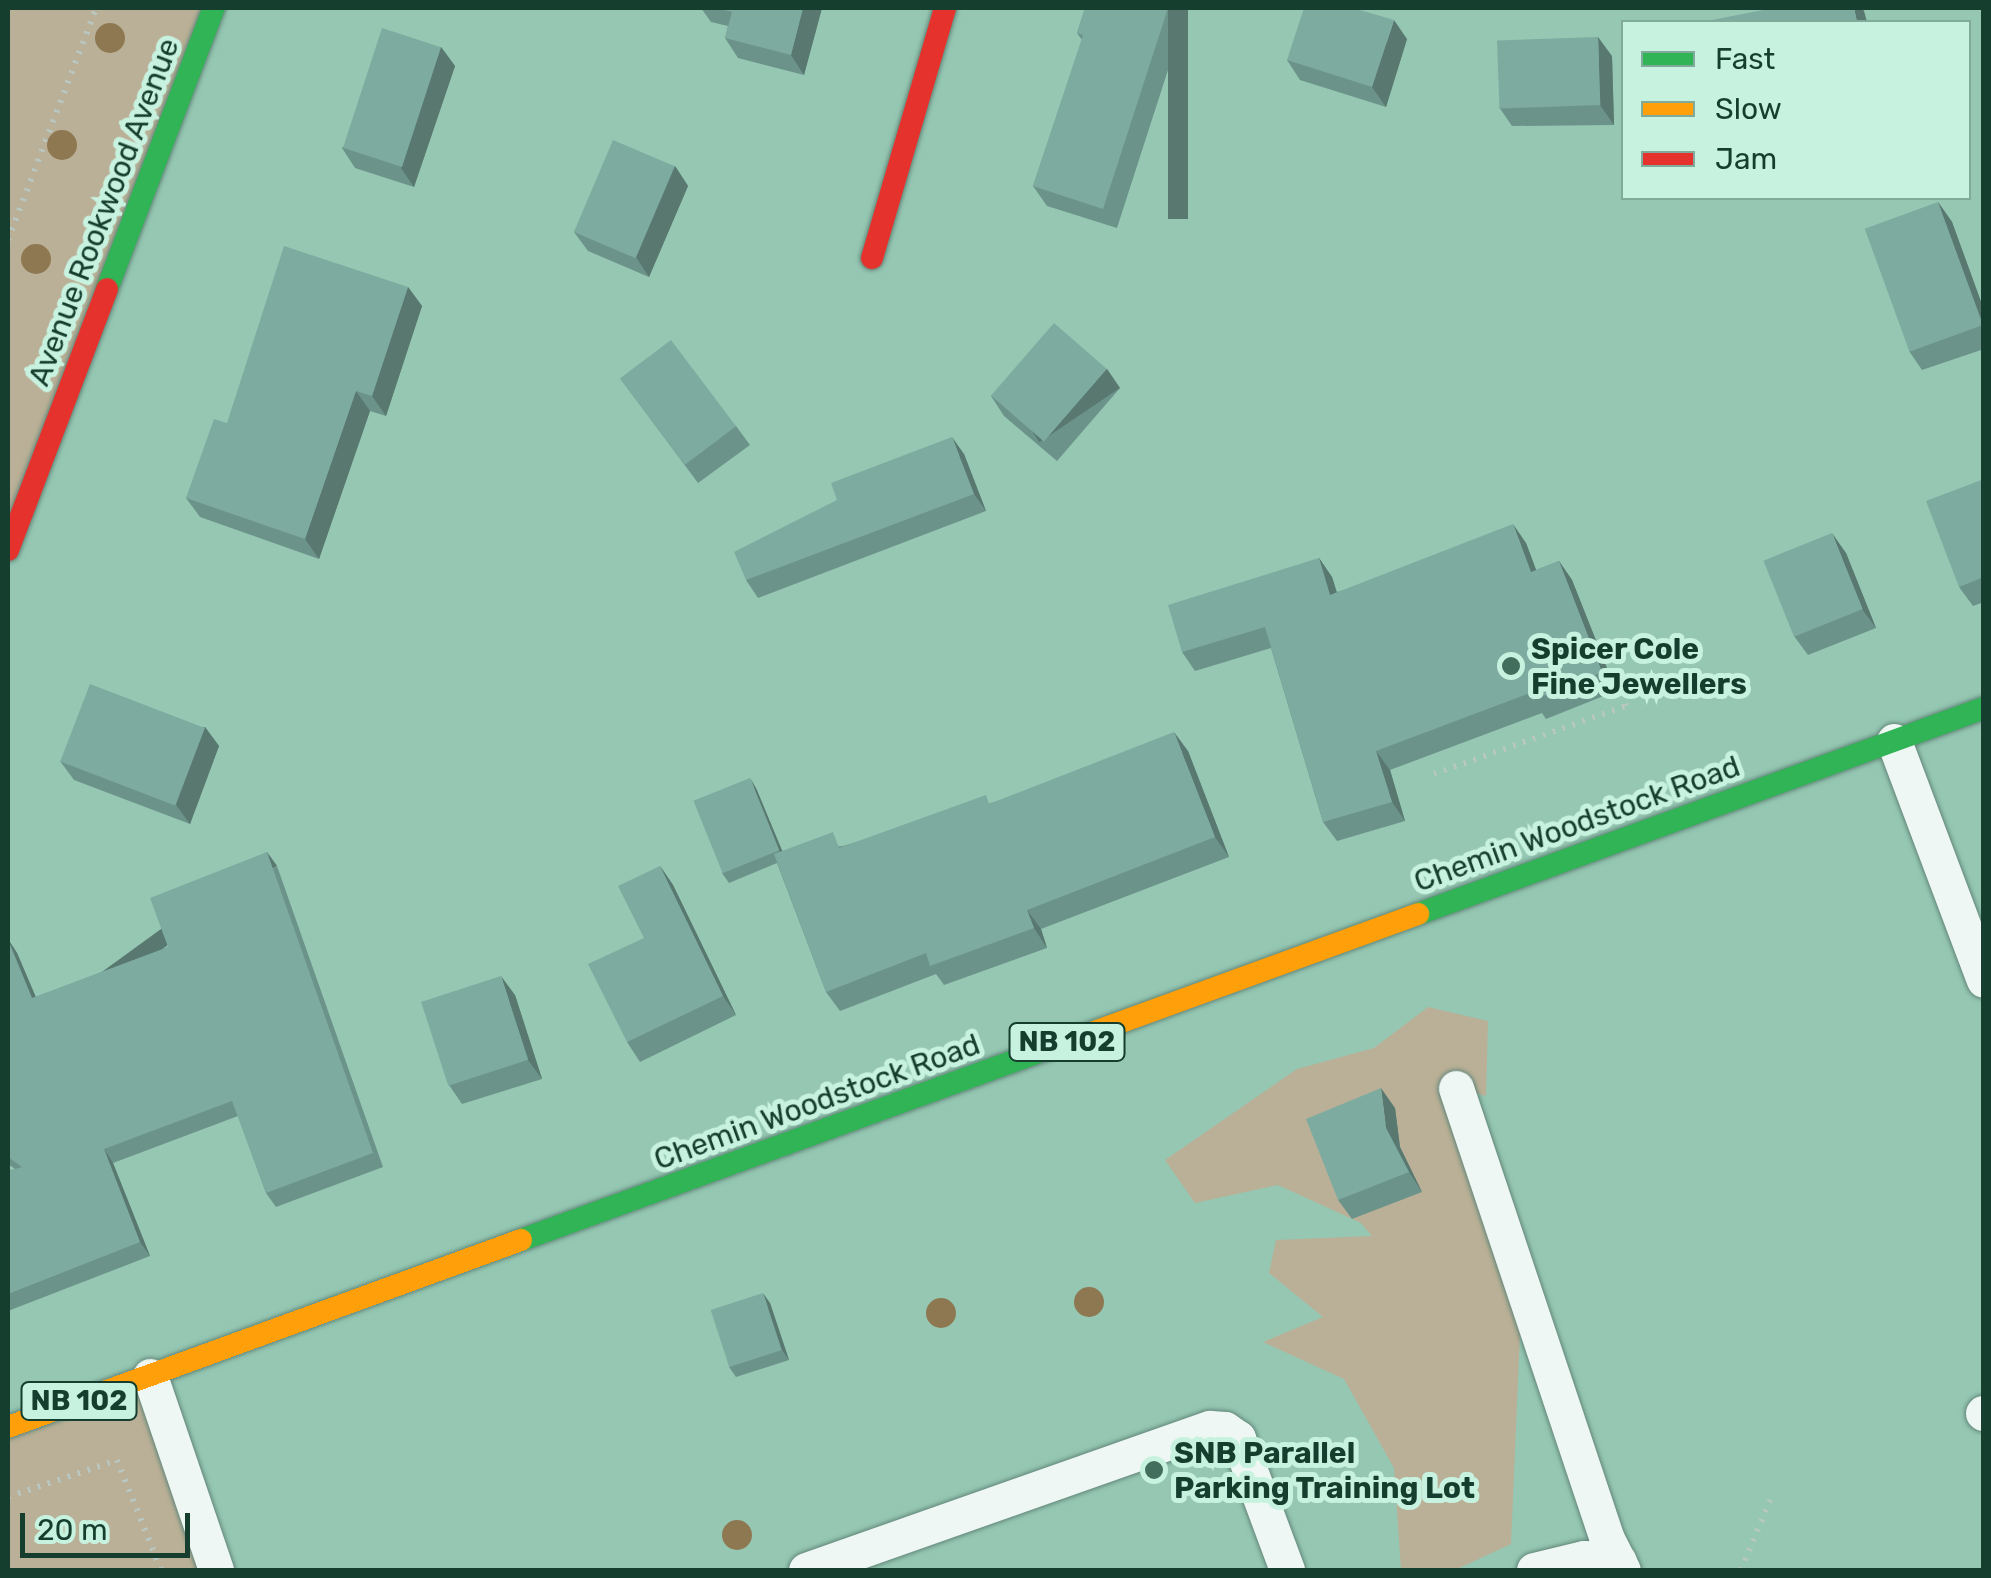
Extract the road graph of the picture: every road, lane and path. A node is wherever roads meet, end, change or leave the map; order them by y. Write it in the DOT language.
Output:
graph roads {
  1 [pos="96,8"];
  2 [pos="214,8"];
  3 [pos="945,8"];
  4 [pos="8,240"];
  5 [pos="872,258"];
  6 [pos="8,550"];
  7 [pos="1621,690"];
  8 [pos="1984,708"];
  9 [pos="1894,740"];
  10 [pos="1434,774"];
  11 [pos="1984,980"];
  12 [pos="1456,1088"];
  13 [pos="150,1376"];
  14 [pos="8,1426"];
  15 [pos="1772,1496"];
  16 [pos="8,1498"];
  17 [pos="1621,1566"];
  18 [pos="161,1570"];
  19 [pos="216,1570"];
  20 [pos="806,1570"];
  21 [pos="1286,1570"];
  22 [pos="1534,1570"];
  23 [pos="1741,1570"];
  1 -- 4 [label="path"];
  2 -- 6 [label="main road, Avenue Rookwood Avenue"];
  3 -- 5 [label="main road"];
  7 -- 10 [label="path"];
  8 -- 9 [label="main road, Chemin Woodstock Road / NB 102"];
  9 -- 11 [label="lane"];
  9 -- 13 [label="main road, Chemin Woodstock Road / NB 102"];
  12 -- 17 [label="lane"];
  13 -- 14 [label="main road, Chemin Woodstock Road / NB 102"];
  13 -- 19 [label="lane"];
  15 -- 23 [label="path"];
  16 -- 18 [label="path"];
  17 -- 22 [label="lane"];
  20 -- 21 [label="lane"];
}
